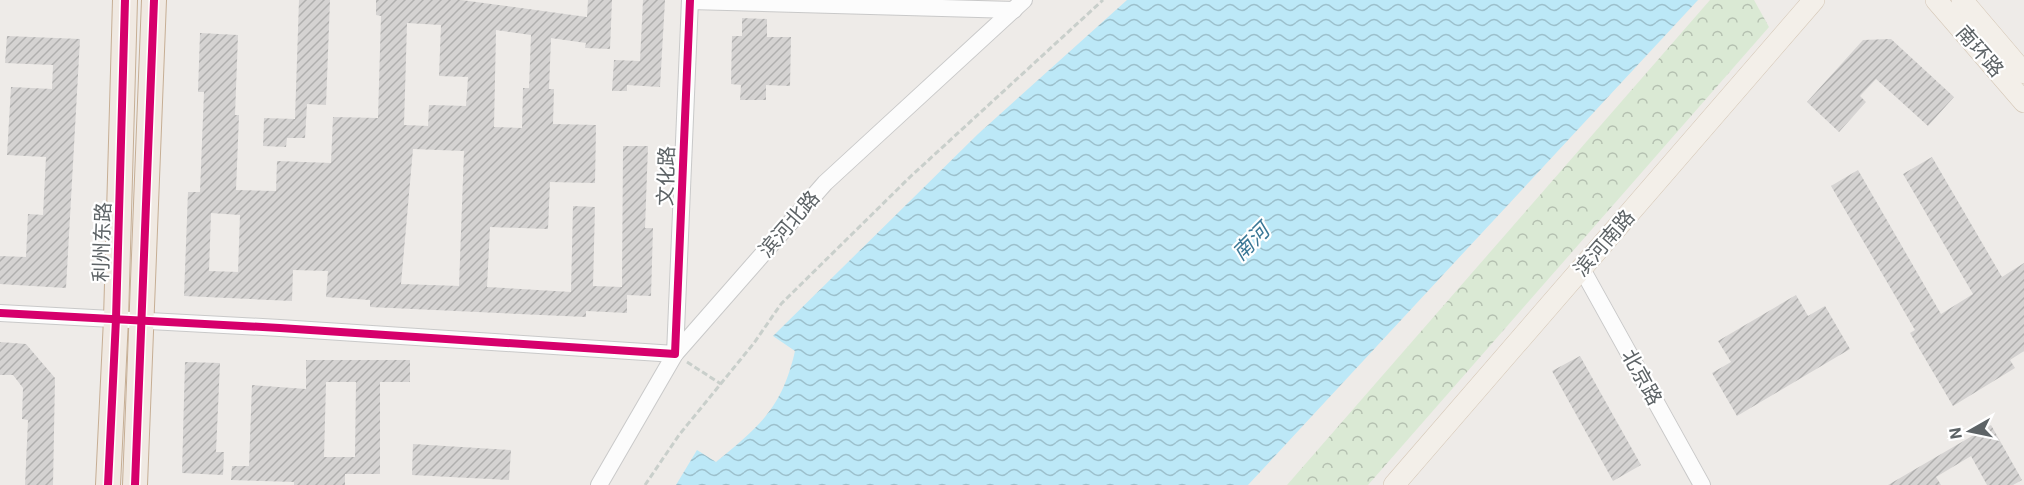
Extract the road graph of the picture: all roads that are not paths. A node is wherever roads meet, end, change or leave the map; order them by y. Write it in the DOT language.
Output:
graph roads {
  1 [pos="125,0"];
  2 [pos="154,0"];
  3 [pos="690,0"];
  4 [pos="1814,0"];
  5 [pos="1936,0"];
  6 [pos="1962,0"];
  7 [pos="1019,5"];
  8 [pos="2024,73"];
  9 [pos="2024,102"];
  10 [pos="1582,269"];
  11 [pos="0,313"];
  12 [pos="116,319"];
  13 [pos="142,321"];
  14 [pos="675,354"];
  15 [pos="108,485"];
  16 [pos="135,485"];
  17 [pos="598,485"];
  18 [pos="1394,485"];
  19 [pos="1702,485"];
  1 -- 12 [label="highway, 利州东路"];
  2 -- 13 [label="highway"];
  3 -- 7 [label="street"];
  3 -- 14 [label="street, 文化路"];
  4 -- 10 [label="main road, 滨河南路"];
  5 -- 9 [label="main road, 南环路"];
  6 -- 8 [label="main road"];
  7 -- 14 [label="street, 滨河北路"];
  10 -- 18 [label="main road, 滨河南路"];
  10 -- 19 [label="street, 北京路"];
  11 -- 12 [label="street"];
  12 -- 13 [label="street"];
  12 -- 15 [label="highway, 利州东路"];
  13 -- 14 [label="street"];
  13 -- 16 [label="highway"];
  14 -- 17 [label="street, 滨河北路"];
}
